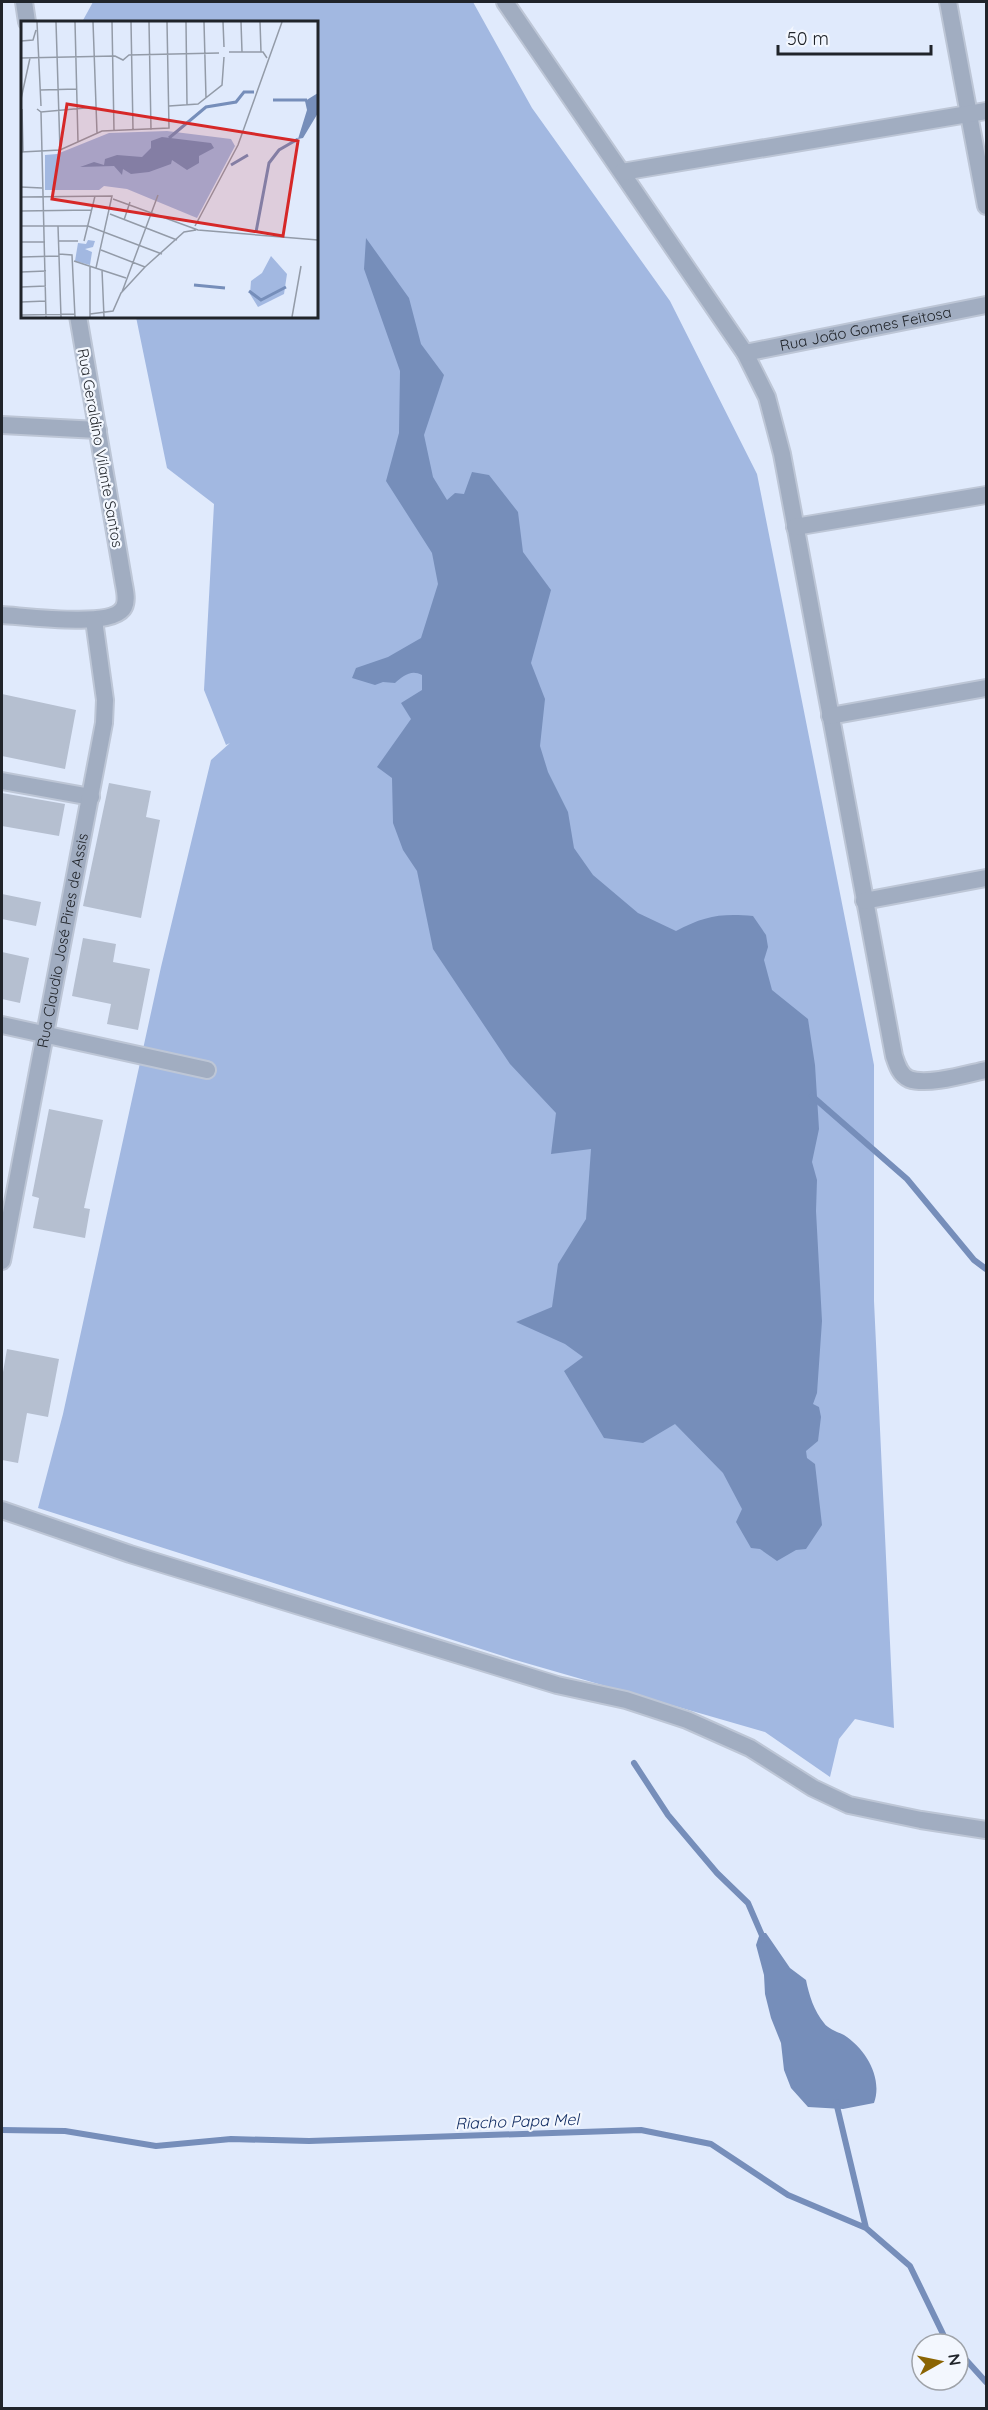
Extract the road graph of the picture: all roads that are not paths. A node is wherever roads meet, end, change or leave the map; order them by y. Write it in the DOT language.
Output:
graph roads {
  1 [pos="24,2"];
  2 [pos="525,2"];
  3 [pos="948,2"];
  4 [pos="506,3"];
  5 [pos="27,21"];
  6 [pos="987,111"];
  7 [pos="969,114"];
  8 [pos="622,172"];
  9 [pos="987,206"];
  10 [pos="987,305"];
  11 [pos="78,318"];
  12 [pos="745,352"];
  13 [pos="2,425"];
  14 [pos="98,430"];
  15 [pos="987,495"];
  16 [pos="795,527"];
  17 [pos="2,615"];
  18 [pos="94,620"];
  19 [pos="987,688"];
  20 [pos="830,716"];
  21 [pos="2,782"];
  22 [pos="91,797"];
  23 [pos="987,878"];
  24 [pos="864,901"];
  25 [pos="2,1025"];
  26 [pos="45,1033"];
  27 [pos="207,1070"];
  28 [pos="987,1070"];
  29 [pos="2,1261"];
  30 [pos="2,1510"];
  31 [pos="987,1830"];
  1 -- 5 [label="street"];
  2 -- 4 [label="street"];
  3 -- 7 [label="street"];
  4 -- 8 [label="street"];
  6 -- 7 [label="street"];
  7 -- 8 [label="street"];
  7 -- 9 [label="street"];
  8 -- 12 [label="street"];
  10 -- 12 [label="street, Rua João Gomes Feitosa"];
  11 -- 14 [label="street, Rua Geraldino Vilante Santos"];
  12 -- 16 [label="street"];
  13 -- 14 [label="street"];
  14 -- 18 [label="street, Rua Geraldino Vilante Santos"];
  15 -- 16 [label="street"];
  16 -- 20 [label="street"];
  17 -- 18 [label="street"];
  18 -- 22 [label="street, Rua Claudio José Pires de Assis"];
  19 -- 20 [label="street"];
  20 -- 24 [label="street"];
  21 -- 22 [label="street"];
  22 -- 26 [label="street, Rua Claudio José Pires de Assis"];
  23 -- 24 [label="street"];
  24 -- 28 [label="street"];
  25 -- 26 [label="street"];
  26 -- 27 [label="street"];
  26 -- 29 [label="street, Rua Claudio José Pires de Assis"];
  30 -- 31 [label="street"];
}
